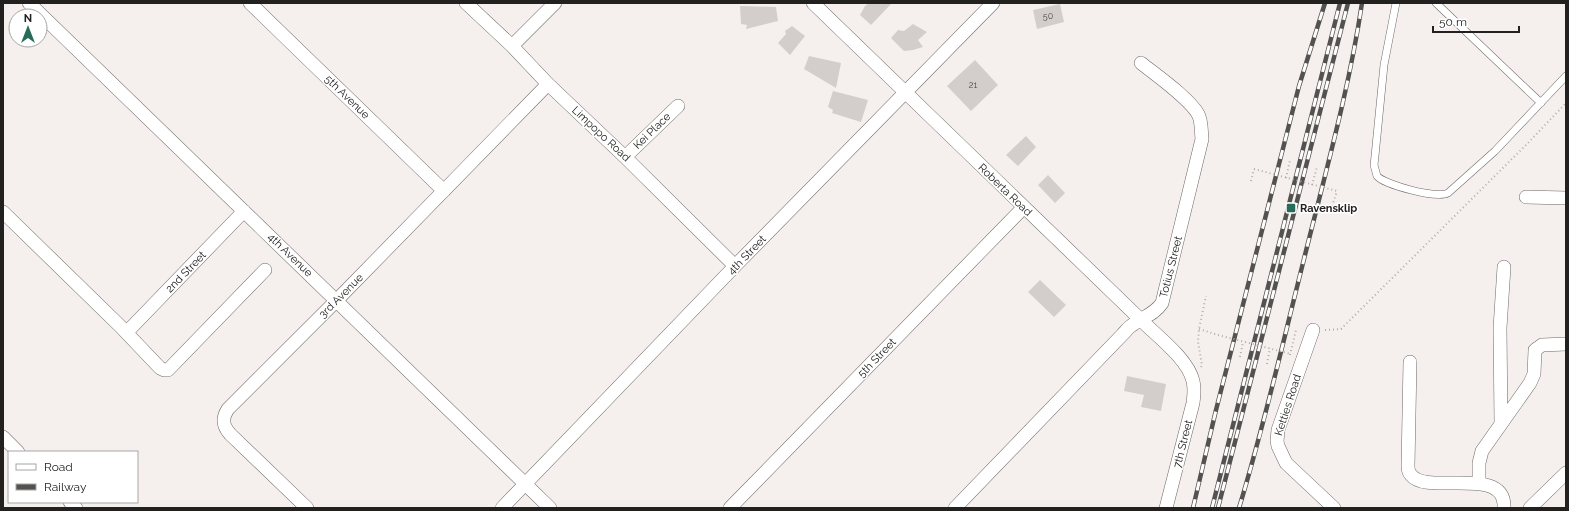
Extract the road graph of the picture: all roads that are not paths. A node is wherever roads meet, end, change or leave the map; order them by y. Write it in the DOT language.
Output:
graph roads {
  1 [pos="29,3"];
  2 [pos="250,3"];
  3 [pos="466,3"];
  4 [pos="555,3"];
  5 [pos="813,3"];
  6 [pos="993,3"];
  7 [pos="1396,3"];
  8 [pos="1436,3"];
  9 [pos="512,46"];
  10 [pos="1141,63"];
  11 [pos="1566,76"];
  12 [pos="548,84"];
  13 [pos="906,93"];
  14 [pos="1541,102"];
  15 [pos="678,106"];
  16 [pos="625,157"];
  17 [pos="444,191"];
  18 [pos="1526,197"];
  19 [pos="1566,198"];
  20 [pos="1024,208"];
  21 [pos="244,211"];
  22 [pos="3,212"];
  23 [pos="735,266"];
  24 [pos="1504,267"];
  25 [pos="265,270"];
  26 [pos="336,301"];
  27 [pos="1141,320"];
  28 [pos="1313,330"];
  29 [pos="127,332"];
  30 [pos="1566,344"];
  31 [pos="1410,362"];
  32 [pos="1193,380"];
  33 [pos="1501,424"];
  34 [pos="3,437"];
  35 [pos="17,451"];
  36 [pos="1566,473"];
  37 [pos="525,484"];
  38 [pos="1479,484"];
  39 [pos="307,508"];
  40 [pos="502,508"];
  41 [pos="550,508"];
  42 [pos="730,508"];
  43 [pos="955,508"];
  44 [pos="1166,508"];
  45 [pos="1334,508"];
  46 [pos="1504,508"];
  47 [pos="1530,508"];
  1 -- 21 [label="street, 4th Avenue"];
  2 -- 17 [label="street, 5th Avenue"];
  3 -- 9 [label="street, Limpopo Road"];
  4 -- 9 [label="street"];
  5 -- 13 [label="street, Roberta Road"];
  6 -- 13 [label="street, 4th Street"];
  7 -- 14 [label="lane"];
  8 -- 14 [label="lane"];
  9 -- 12 [label="street, Limpopo Road"];
  10 -- 27 [label="street, Totius Street"];
  11 -- 14 [label="lane"];
  12 -- 16 [label="street, Limpopo Road"];
  12 -- 17 [label="street, 3rd Avenue"];
  13 -- 20 [label="street, Roberta Road"];
  13 -- 23 [label="street, 4th Street"];
  15 -- 16 [label="street, Kei Place"];
  16 -- 23 [label="street, Limpopo Road"];
  17 -- 26 [label="street, 3rd Avenue"];
  18 -- 19 [label="street"];
  20 -- 27 [label="street, Roberta Road"];
  20 -- 42 [label="street, 5th Street"];
  21 -- 26 [label="street, 4th Avenue"];
  21 -- 29 [label="street, 2nd Street"];
  22 -- 29 [label="street"];
  23 -- 37 [label="street, 4th Street"];
  24 -- 33 [label="street"];
  25 -- 29 [label="street"];
  26 -- 37 [label="street, 4th Avenue"];
  26 -- 39 [label="street, 3rd Avenue"];
  27 -- 32 [label="street, Roberta Road"];
  27 -- 43 [label="street, Totius Street"];
  28 -- 45 [label="street, Ketties Road"];
  30 -- 33 [label="street"];
  31 -- 38 [label="street"];
  32 -- 44 [label="street, 7th Street"];
  33 -- 38 [label="street"];
  34 -- 35 [label="street"];
  36 -- 47 [label="street"];
  37 -- 40 [label="street, 4th Street"];
  37 -- 41 [label="street, 4th Avenue"];
  38 -- 46 [label="street"];
}
